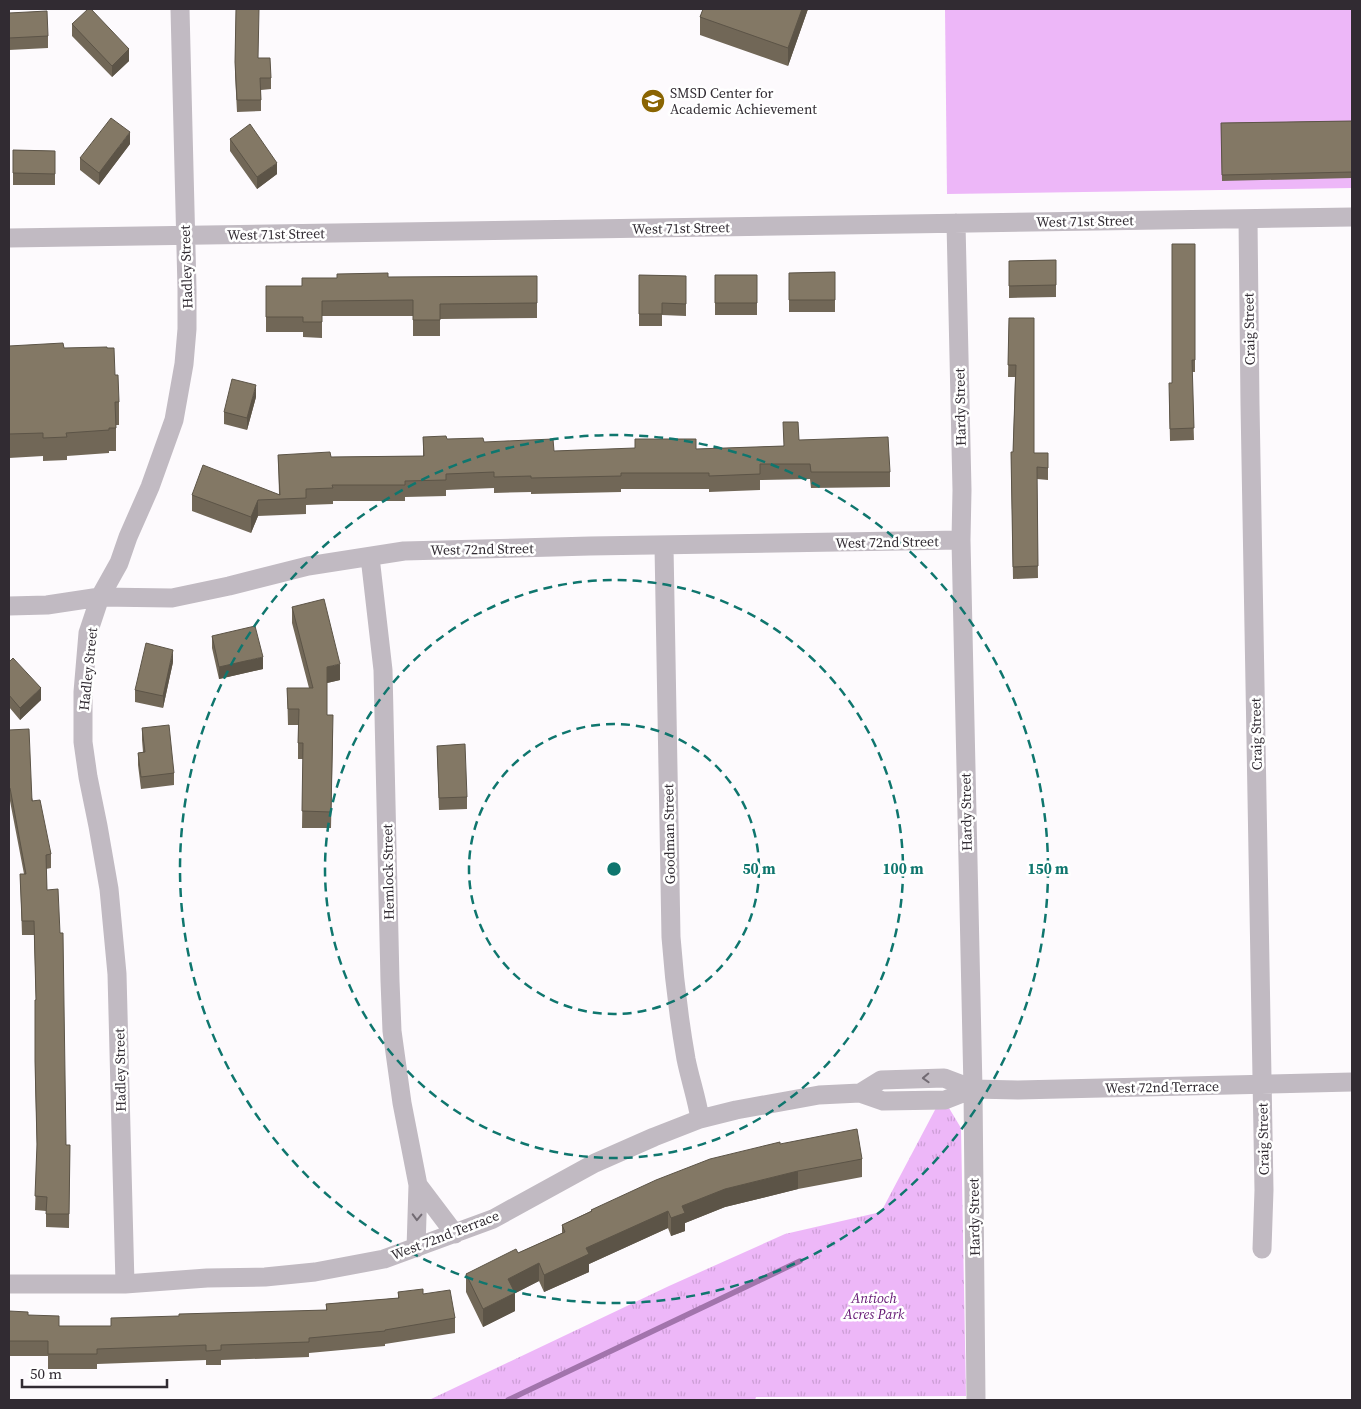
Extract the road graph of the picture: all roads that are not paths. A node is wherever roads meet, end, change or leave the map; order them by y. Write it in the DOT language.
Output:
graph roads {
  1 [pos="180,9"];
  2 [pos="1352,217"];
  3 [pos="1248,219"];
  4 [pos="956,223"];
  5 [pos="185,236"];
  6 [pos="9,238"];
  7 [pos="961,540"];
  8 [pos="664,546"];
  9 [pos="370,557"];
  10 [pos="100,597"];
  11 [pos="9,606"];
  12 [pos="1352,1082"];
  13 [pos="1262,1084"];
  14 [pos="972,1089"];
  15 [pos="700,1119"];
  16 [pos="418,1185"];
  17 [pos="455,1234"];
  18 [pos="416,1248"];
  19 [pos="1262,1249"];
  20 [pos="9,1284"];
  21 [pos="125,1284"];
  22 [pos="976,1400"];
  1 -- 5 [label="street, Hadley Street"];
  2 -- 3 [label="street, West 71st Street"];
  3 -- 4 [label="street, West 71st Street"];
  3 -- 13 [label="street, Craig Street"];
  4 -- 5 [label="street, West 71st Street"];
  4 -- 7 [label="street, Hardy Street"];
  5 -- 6 [label="street, West 71st Street"];
  5 -- 10 [label="street, Hadley Street"];
  7 -- 8 [label="street, West 72nd Street"];
  7 -- 14 [label="street, Hardy Street"];
  8 -- 9 [label="street, West 72nd Street"];
  8 -- 15 [label="street, Goodman Street"];
  9 -- 10 [label="street, West 72nd Street"];
  9 -- 16 [label="street, Hemlock Street"];
  10 -- 11 [label="street, West 72nd Street"];
  10 -- 21 [label="street, Hadley Street"];
  12 -- 13 [label="street, West 72nd Terrace"];
  13 -- 14 [label="street, West 72nd Terrace"];
  13 -- 19 [label="street, Craig Street"];
  14 -- 15 [label="street, West 72nd Terrace"];
  14 -- 22 [label="street, Hardy Street"];
  15 -- 17 [label="street, West 72nd Terrace"];
  16 -- 17 [label="street, Hemlock Street"];
  16 -- 18 [label="street, Hemlock Street, one-way"];
  17 -- 18 [label="street, West 72nd Terrace"];
  18 -- 21 [label="street, West 72nd Terrace"];
  20 -- 21 [label="street, West 72nd Terrace"];
}
